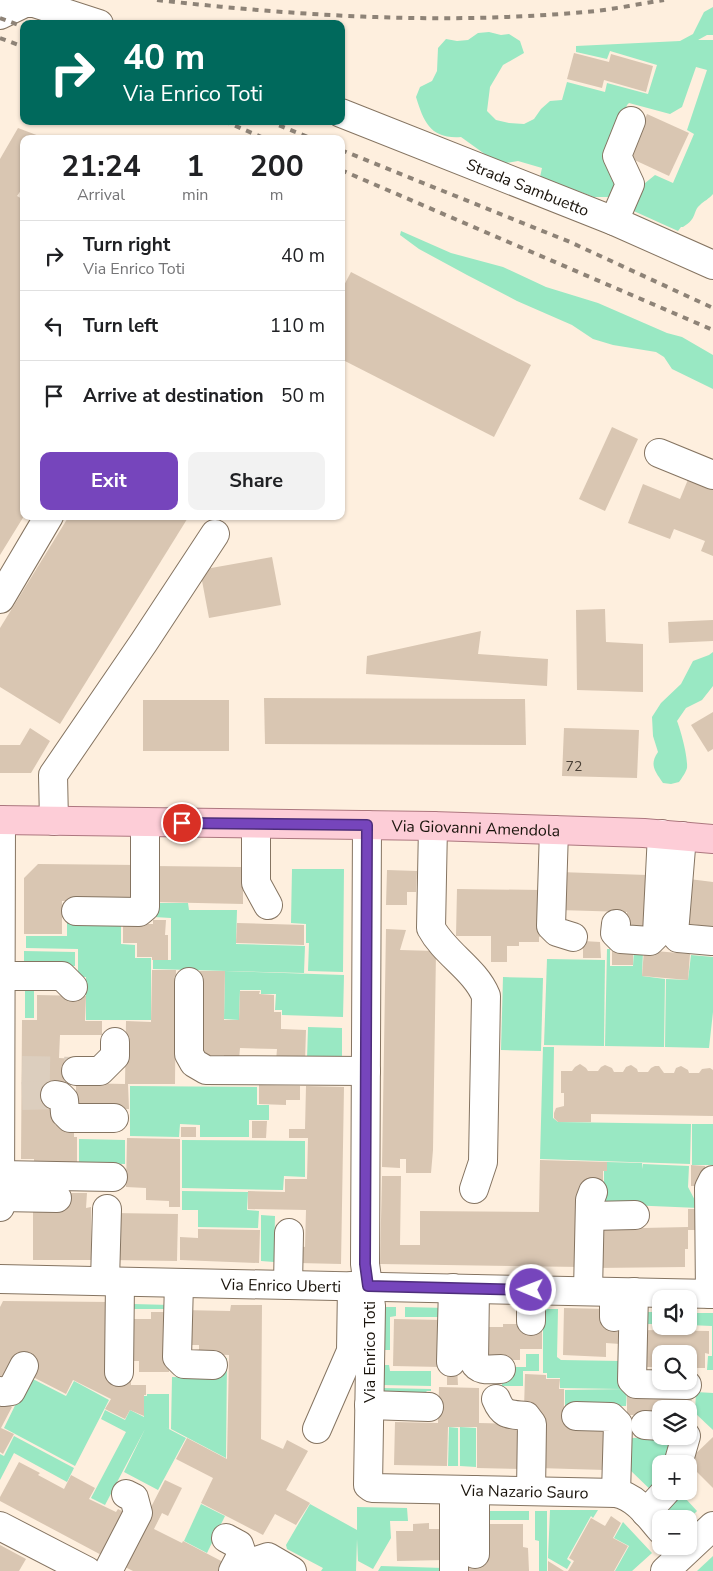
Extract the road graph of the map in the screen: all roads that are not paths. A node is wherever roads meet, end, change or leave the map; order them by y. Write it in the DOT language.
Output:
graph roads {
  1 [pos="0,15"];
  2 [pos="87,20"];
  3 [pos="345,115"];
  4 [pos="631,121"];
  5 [pos="614,222"];
  6 [pos="713,265"];
  7 [pos="659,453"];
  8 [pos="713,476"];
  9 [pos="47,520"];
  10 [pos="215,534"];
  11 [pos="0,599"];
  12 [pos="0,820"];
  13 [pos="54,821"];
  14 [pos="146,822"];
  15 [pos="256,824"];
  16 [pos="367,825"];
  17 [pos="433,826"];
  18 [pos="554,830"];
  19 [pos="672,835"];
  20 [pos="713,839"];
  21 [pos="268,905"];
  22 [pos="76,911"];
  23 [pos="616,924"];
  24 [pos="573,937"];
  25 [pos="712,941"];
  26 [pos="1,976"];
  27 [pos="189,982"];
  28 [pos="74,987"];
  29 [pos="0,1012"];
  30 [pos="115,1042"];
  31 [pos="76,1070"];
  32 [pos="366,1071"];
  33 [pos="11,1083"];
  34 [pos="55,1095"];
  35 [pos="114,1118"];
  36 [pos="0,1129"];
  37 [pos="0,1175"];
  38 [pos="112,1177"];
  39 [pos="474,1189"];
  40 [pos="707,1189"];
  41 [pos="0,1197"];
  42 [pos="57,1198"];
  43 [pos="0,1207"];
  44 [pos="107,1209"];
  45 [pos="635,1216"];
  46 [pos="289,1233"];
  47 [pos="695,1236"];
  48 [pos="0,1279"];
  49 [pos="113,1282"];
  50 [pos="179,1283"];
  51 [pos="288,1285"];
  52 [pos="360,1286"];
  53 [pos="464,1288"];
  54 [pos="531,1290"];
  55 [pos="706,1294"];
  56 [pos="612,1298"];
  57 [pos="531,1321"];
  58 [pos="451,1362"];
  59 [pos="213,1365"];
  60 [pos="24,1366"];
  61 [pos="501,1369"];
  62 [pos="119,1372"];
  63 [pos="652,1384"];
  64 [pos="0,1391"];
  65 [pos="496,1399"];
  66 [pos="369,1405"];
  67 [pos="429,1407"];
  68 [pos="576,1416"];
  69 [pos="317,1429"];
  70 [pos="372,1488"];
  71 [pos="464,1490"];
  72 [pos="530,1492"];
  73 [pos="616,1493"];
  74 [pos="126,1494"];
  75 [pos="652,1520"];
  76 [pos="0,1526"];
  77 [pos="713,1526"];
  78 [pos="226,1538"];
  79 [pos="475,1554"];
  80 [pos="675,1557"];
  81 [pos="87,1571"];
  82 [pos="108,1571"];
  83 [pos="233,1571"];
  84 [pos="454,1571"];
  1 -- 2 [label="street"];
  3 -- 5 [label="street, Strada Sambuetto"];
  4 -- 5 [label="street"];
  5 -- 6 [label="street, Strada Sambuetto"];
  7 -- 8 [label="street"];
  9 -- 11 [label="street"];
  10 -- 13 [label="street"];
  12 -- 13 [label="main road, Via Giovanni Amendola"];
  12 -- 26 [label="street"];
  13 -- 14 [label="main road, Via Giovanni Amendola"];
  14 -- 15 [label="main road, Via Giovanni Amendola"];
  14 -- 22 [label="street"];
  15 -- 16 [label="main road, Via Giovanni Amendola"];
  15 -- 21 [label="street"];
  16 -- 17 [label="main road, Via Giovanni Amendola"];
  16 -- 32 [label="street, Via Enrico Toti"];
  17 -- 18 [label="main road, Via Giovanni Amendola"];
  17 -- 39 [label="street"];
  18 -- 19 [label="main road, Via Giovanni Amendola"];
  18 -- 24 [label="street"];
  19 -- 20 [label="main road, Via Giovanni Amendola"];
  19 -- 23 [label="street"];
  19 -- 25 [label="street"];
  26 -- 28 [label="street"];
  26 -- 29 [label="street"];
  27 -- 32 [label="street"];
  29 -- 33 [label="street"];
  30 -- 31 [label="street"];
  32 -- 52 [label="street, Via Enrico Toti"];
  33 -- 36 [label="street"];
  34 -- 35 [label="street"];
  36 -- 37 [label="street"];
  37 -- 38 [label="street"];
  37 -- 41 [label="street"];
  40 -- 55 [label="street"];
  41 -- 42 [label="street"];
  41 -- 43 [label="street"];
  44 -- 49 [label="street"];
  45 -- 56 [label="street"];
  46 -- 51 [label="street"];
  47 -- 55 [label="street"];
  48 -- 49 [label="street, Via Enrico Uberti"];
  49 -- 50 [label="street, Via Enrico Uberti"];
  49 -- 62 [label="street"];
  50 -- 51 [label="street, Via Enrico Uberti"];
  50 -- 59 [label="street"];
  51 -- 52 [label="street, Via Enrico Uberti"];
  52 -- 53 [label="street, Via Enrico Uberti"];
  52 -- 66 [label="street, Via Enrico Toti"];
  52 -- 69 [label="street"];
  53 -- 54 [label="street, Via Enrico Uberti"];
  53 -- 58 [label="street"];
  53 -- 61 [label="street"];
  54 -- 56 [label="street, Via Enrico Uberti"];
  54 -- 57 [label="street"];
  55 -- 56 [label="street, Via Enrico Uberti"];
  56 -- 63 [label="street"];
  60 -- 64 [label="street"];
  65 -- 72 [label="street"];
  66 -- 67 [label="street"];
  66 -- 70 [label="street, Via Enrico Toti"];
  68 -- 73 [label="street"];
  70 -- 71 [label="street, Via Nazario Sauro"];
  71 -- 72 [label="street, Via Nazario Sauro"];
  71 -- 79 [label="street"];
  71 -- 84 [label="street"];
  72 -- 73 [label="street, Via Nazario Sauro"];
  73 -- 75 [label="street, Via Nazario Sauro"];
  74 -- 82 [label="street"];
  76 -- 81 [label="street"];
  77 -- 80 [label="street"];
  78 -- 83 [label="street"];
}
